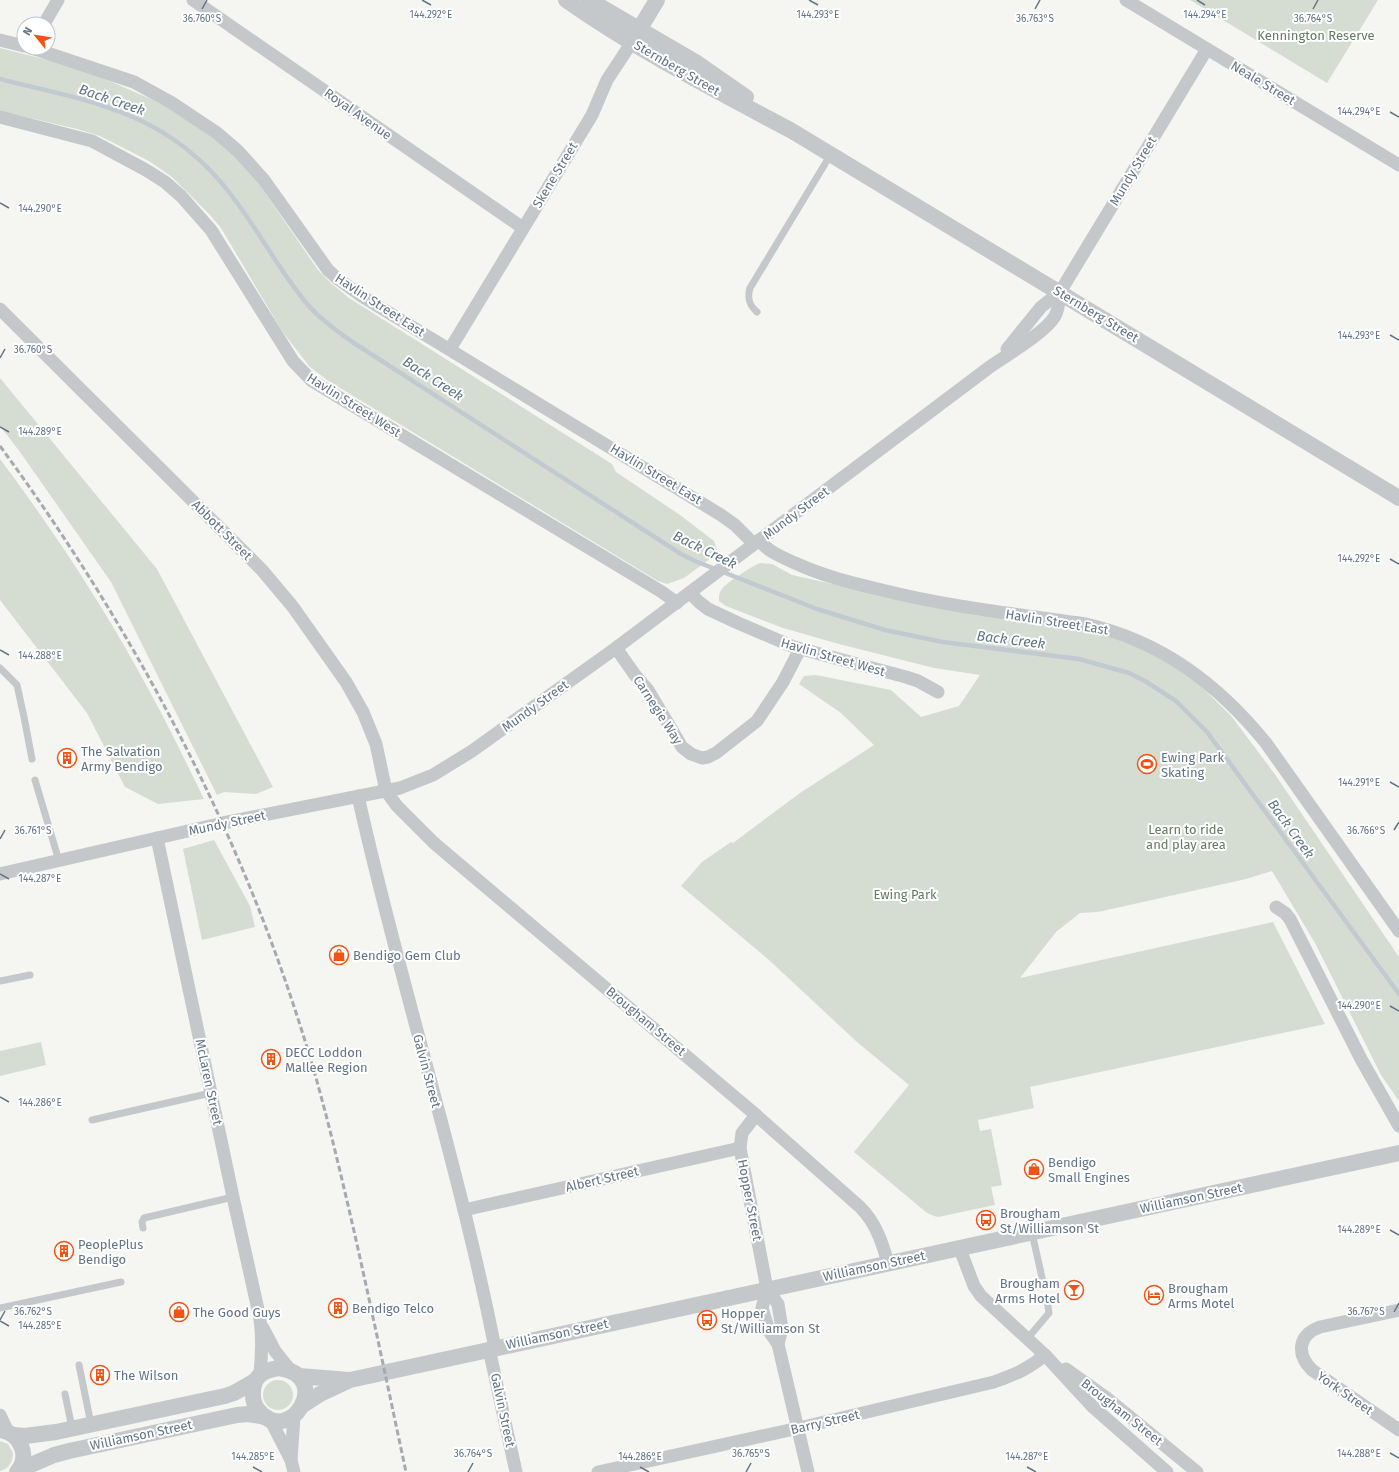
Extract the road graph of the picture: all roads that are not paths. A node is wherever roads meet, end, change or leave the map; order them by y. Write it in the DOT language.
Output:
graph roads {
  1 [pos="58,0"];
  2 [pos="193,0"];
  3 [pos="566,0"];
  4 [pos="589,0"];
  5 [pos="644,0"];
  6 [pos="657,0"];
  7 [pos="1126,0"];
  8 [pos="49,16"];
  9 [pos="632,34"];
  10 [pos="0,40"];
  11 [pos="16,44"];
  12 [pos="1207,49"];
  13 [pos="56,56"];
  14 [pos="0,117"];
  15 [pos="831,154"];
  16 [pos="1399,165"];
  17 [pos="523,228"];
  18 [pos="1060,292"];
  19 [pos="0,309"];
  20 [pos="757,312"];
  21 [pos="450,349"];
  22 [pos="1399,498"];
  23 [pos="757,542"];
  24 [pos="690,593"];
  25 [pos="677,603"];
  26 [pos="616,648"];
  27 [pos="800,649"];
  28 [pos="0,668"];
  29 [pos="938,692"];
  30 [pos="32,759"];
  31 [pos="35,780"];
  32 [pos="386,791"];
  33 [pos="358,796"];
  34 [pos="157,838"];
  35 [pos="59,861"];
  36 [pos="0,874"];
  37 [pos="1276,907"];
  38 [pos="1399,931"];
  39 [pos="30,974"];
  40 [pos="0,981"];
  41 [pos="211,1093"];
  42 [pos="756,1115"];
  43 [pos="92,1120"];
  44 [pos="1399,1126"];
  45 [pos="740,1148"];
  46 [pos="1399,1153"];
  47 [pos="233,1197"];
  48 [pos="464,1210"];
  49 [pos="143,1228"];
  50 [pos="1032,1233"];
  51 [pos="960,1248"];
  52 [pos="888,1263"];
  53 [pos="121,1282"];
  54 [pos="1043,1282"];
  55 [pos="767,1289"];
  56 [pos="1047,1300"];
  57 [pos="0,1308"];
  58 [pos="1399,1310"];
  59 [pos="262,1326"];
  60 [pos="1027,1339"];
  61 [pos="492,1348"];
  62 [pos="1045,1355"];
  63 [pos="79,1364"];
  64 [pos="295,1373"];
  65 [pos="257,1378"];
  66 [pos="350,1380"];
  67 [pos="65,1394"];
  68 [pos="298,1411"];
  69 [pos="0,1415"];
  70 [pos="268,1418"];
  71 [pos="91,1424"];
  72 [pos="72,1428"];
  73 [pos="799,1428"];
  74 [pos="1399,1430"];
  75 [pos="7,1432"];
  76 [pos="1180,1458"];
  77 [pos="292,1466"];
  78 [pos="18,1471"];
  79 [pos="1194,1471"];
  80 [pos="516,1472"];
  81 [pos="598,1472"];
  82 [pos="808,1472"];
  83 [pos="1168,1472"];
  1 -- 8 [label="street"];
  2 -- 17 [label="street, Royal Avenue"];
  3 -- 9 [label="street, Sternberg Street"];
  4 -- 9 [label="street, Sternberg Street"];
  5 -- 9 [label="street, Skene Street"];
  6 -- 9 [label="street, Skene Street"];
  7 -- 12 [label="street, Neale Street"];
  9 -- 15 [label="street, Sternberg Street"];
  9 -- 17 [label="street, Skene Street"];
  10 -- 11 [label="street"];
  12 -- 16 [label="street, Neale Street"];
  12 -- 18 [label="street, Mundy Street"];
  13 -- 21 [label="street, Havlin Street East"];
  14 -- 25 [label="street, Havlin Street West"];
  15 -- 18 [label="street, Sternberg Street"];
  15 -- 20 [label="lane"];
  17 -- 21 [label="street, Skene Street"];
  18 -- 22 [label="street, Sternberg Street"];
  18 -- 23 [label="street, Mundy Street"];
  19 -- 32 [label="street, Abbott Street"];
  21 -- 23 [label="street, Havlin Street East"];
  23 -- 24 [label="street, Mundy Street"];
  23 -- 38 [label="street, Havlin Street East"];
  24 -- 25 [label="street, Mundy Street"];
  24 -- 27 [label="street, Havlin Street West"];
  25 -- 26 [label="street, Mundy Street"];
  26 -- 27 [label="street, Carnegie Way"];
  26 -- 32 [label="street, Mundy Street"];
  27 -- 29 [label="street, Havlin Street West"];
  28 -- 30 [label="lane"];
  31 -- 35 [label="lane"];
  32 -- 33 [label="street, Mundy Street"];
  32 -- 42 [label="street, Brougham Street"];
  33 -- 34 [label="street, Mundy Street"];
  33 -- 48 [label="street, Galvin Street"];
  34 -- 35 [label="street, Mundy Street"];
  34 -- 41 [label="street, McLaren Street"];
  35 -- 36 [label="street, Mundy Street"];
  37 -- 44 [label="street"];
  39 -- 40 [label="lane"];
  41 -- 43 [label="lane"];
  41 -- 47 [label="street, McLaren Street"];
  42 -- 45 [label="street, Hopper Street"];
  42 -- 52 [label="street, Brougham Street"];
  45 -- 48 [label="street, Albert Street"];
  45 -- 55 [label="street, Hopper Street"];
  46 -- 50 [label="street, Williamson Street"];
  47 -- 49 [label="lane"];
  47 -- 59 [label="street, McLaren Street"];
  48 -- 61 [label="street, Galvin Street"];
  50 -- 51 [label="street, Williamson Street"];
  50 -- 54 [label="lane"];
  51 -- 52 [label="street, Williamson Street"];
  51 -- 60 [label="street, Brougham Street"];
  52 -- 55 [label="street, Williamson Street"];
  53 -- 57 [label="lane"];
  55 -- 61 [label="street, Williamson Street"];
  55 -- 73 [label="street, Hopper Street"];
  56 -- 60 [label="lane"];
  58 -- 74 [label="street, York Street"];
  59 -- 64 [label="street, McLaren Street"];
  59 -- 65 [label="street, McLaren Street"];
  60 -- 62 [label="street, Brougham Street"];
  61 -- 66 [label="street, Williamson Street"];
  61 -- 80 [label="street, Galvin Street"];
  62 -- 73 [label="street, Barry Street"];
  62 -- 76 [label="street, Brougham Street"];
  62 -- 83 [label="street, Brougham Street"];
  63 -- 71 [label="lane"];
  64 -- 65 [label="street"];
  64 -- 66 [label="street, Williamson Street"];
  64 -- 68 [label="street"];
  65 -- 70 [label="street"];
  65 -- 71 [label="street, Williamson Street"];
  66 -- 68 [label="street, Williamson Street"];
  67 -- 72 [label="lane"];
  68 -- 70 [label="street"];
  68 -- 77 [label="street"];
  69 -- 75 [label="street"];
  70 -- 77 [label="street"];
  70 -- 78 [label="street, Williamson Street"];
  71 -- 72 [label="street, Williamson Street"];
  72 -- 75 [label="street, Williamson Street"];
  73 -- 81 [label="street, Barry Street"];
  73 -- 82 [label="street, Hopper Street"];
  75 -- 78 [label="street"];
  76 -- 79 [label="street, Brougham Street"];
  76 -- 83 [label="street"];
}
